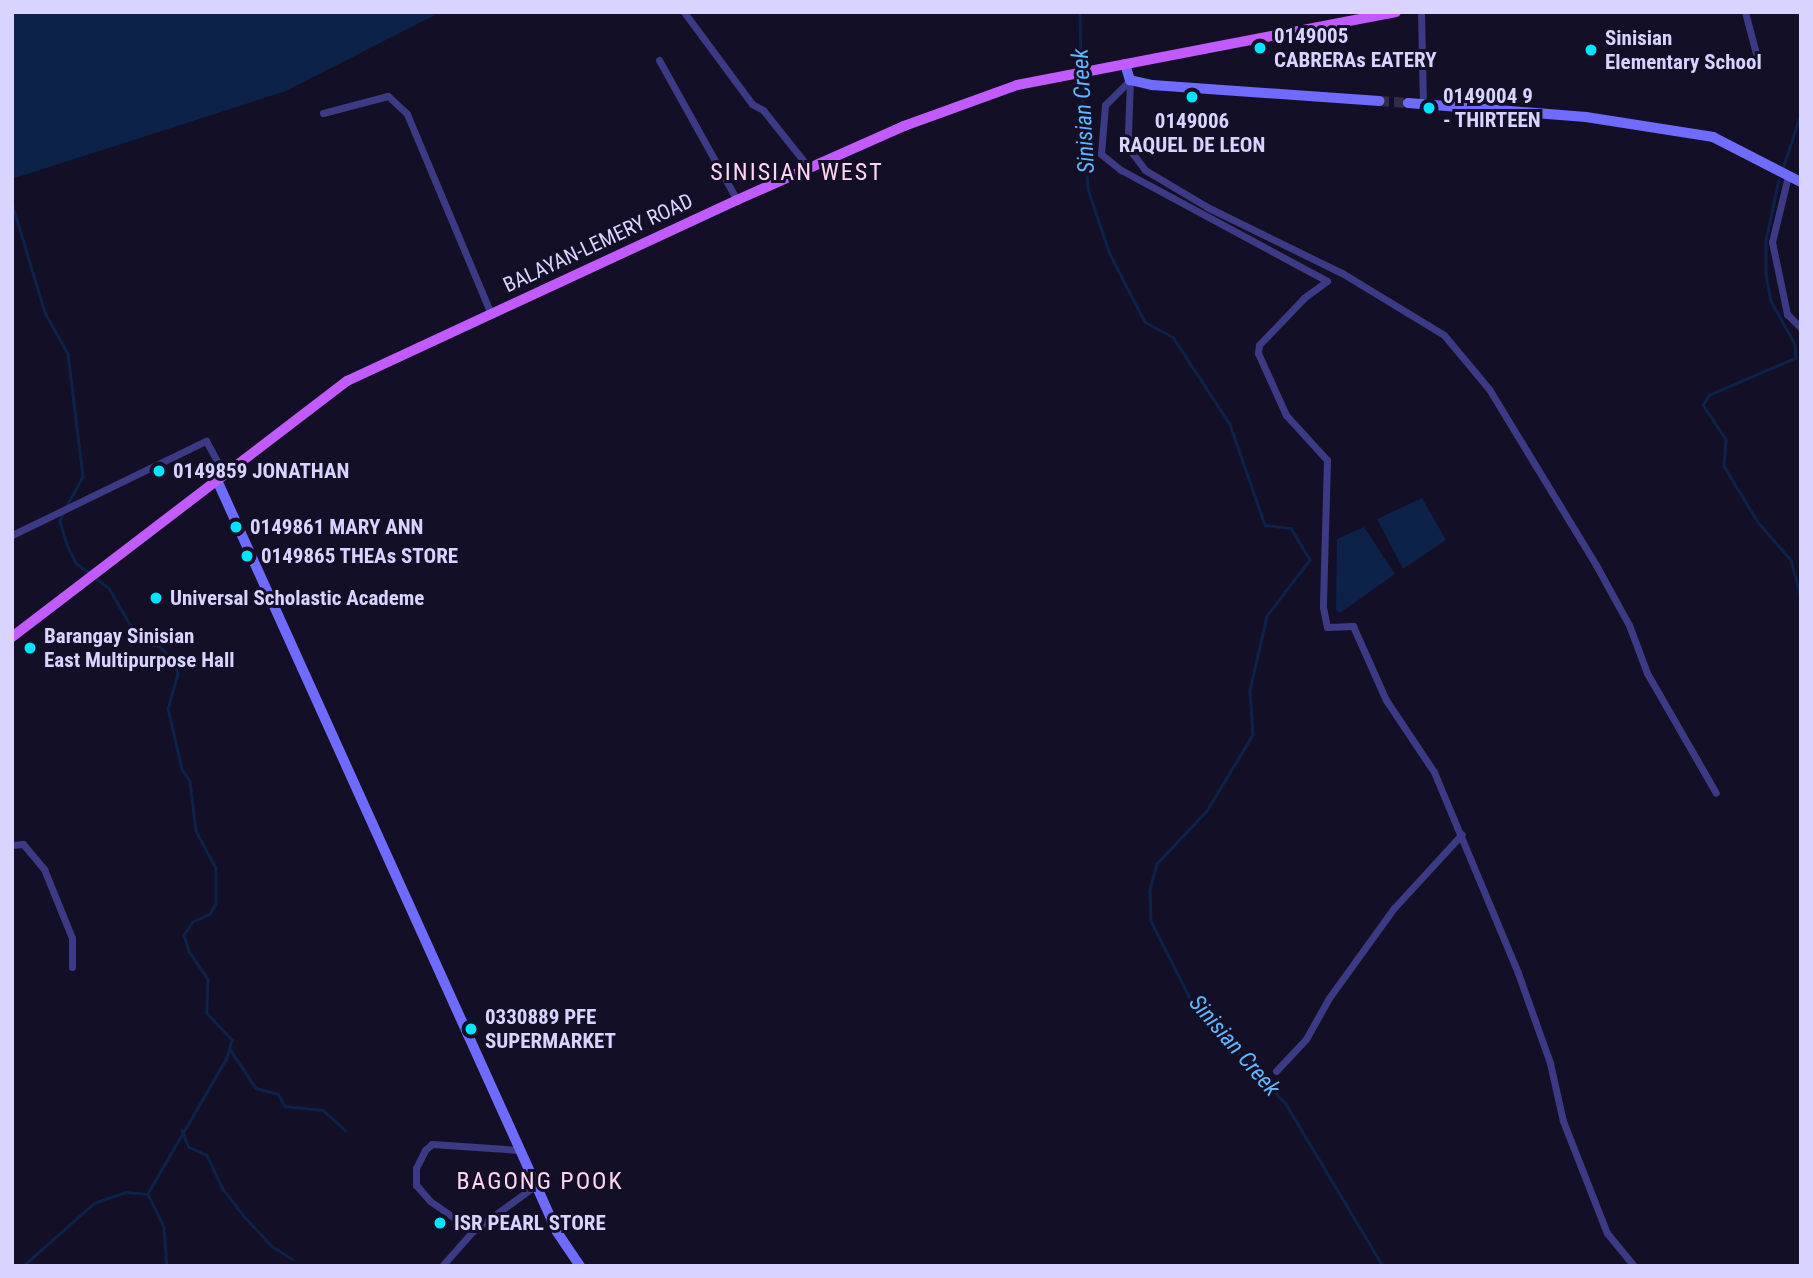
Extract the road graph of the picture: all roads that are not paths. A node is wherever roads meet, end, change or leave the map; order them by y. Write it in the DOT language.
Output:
graph roads {
  1 [pos="684,12"];
  2 [pos="1396,12"];
  3 [pos="1421,12"];
  4 [pos="1745,12"];
  5 [pos="1757,57"];
  6 [pos="659,60"];
  7 [pos="1125,64"];
  8 [pos="1130,80"];
  9 [pos="1379,101"];
  10 [pos="1408,103"];
  11 [pos="1423,104"];
  12 [pos="323,113"];
  13 [pos="810,169"];
  14 [pos="1788,176"];
  15 [pos="1801,182"];
  16 [pos="737,200"];
  17 [pos="491,314"];
  18 [pos="1801,328"];
  19 [pos="220,475"];
  20 [pos="12,535"];
  21 [pos="12,637"];
  22 [pos="1716,793"];
  23 [pos="1462,834"];
  24 [pos="12,845"];
  25 [pos="72,967"];
  26 [pos="1276,1071"];
  27 [pos="519,1150"];
  28 [pos="536,1185"];
  29 [pos="473,1231"];
  30 [pos="442,1266"];
  31 [pos="580,1266"];
  32 [pos="1634,1266"];
  1 -- 13 [label="street"];
  2 -- 7 [label="main road, BALAYAN-LEMERY ROAD"];
  3 -- 11 [label="street"];
  4 -- 5 [label="street"];
  6 -- 16 [label="street"];
  7 -- 8 [label="street"];
  7 -- 13 [label="main road, BALAYAN-LEMERY ROAD"];
  8 -- 9 [label="street"];
  8 -- 22 [label="street"];
  8 -- 23 [label="street"];
  10 -- 11 [label="street"];
  11 -- 14 [label="street"];
  12 -- 17 [label="street"];
  13 -- 16 [label="main road, BALAYAN-LEMERY ROAD"];
  14 -- 15 [label="street"];
  14 -- 18 [label="street"];
  16 -- 17 [label="main road, BALAYAN-LEMERY ROAD"];
  17 -- 19 [label="main road, BALAYAN-LEMERY ROAD"];
  19 -- 20 [label="street"];
  19 -- 21 [label="main road, BALAYAN-LEMERY ROAD"];
  19 -- 27 [label="street"];
  23 -- 26 [label="street"];
  23 -- 32 [label="street"];
  24 -- 25 [label="street"];
  27 -- 28 [label="street"];
  27 -- 29 [label="street"];
  28 -- 29 [label="street"];
  28 -- 31 [label="street"];
  29 -- 30 [label="street"];
}
